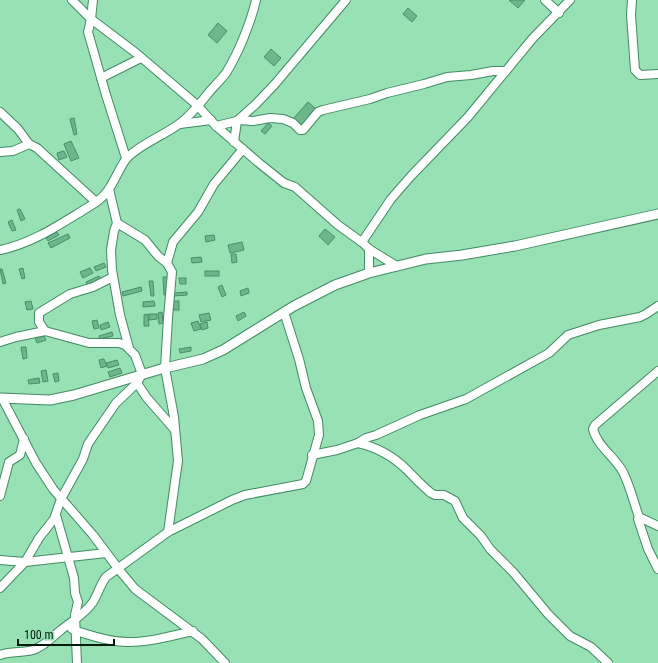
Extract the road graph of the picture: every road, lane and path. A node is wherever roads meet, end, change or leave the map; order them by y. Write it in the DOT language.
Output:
graph roads {
  1 [pos="72,0"];
  2 [pos="93,0"];
  3 [pos="256,0"];
  4 [pos="346,0"];
  5 [pos="545,0"];
  6 [pos="570,0"];
  7 [pos="632,0"];
  8 [pos="559,13"];
  9 [pos="91,19"];
  10 [pos="141,58"];
  11 [pos="506,71"];
  12 [pos="658,74"];
  13 [pos="101,78"];
  14 [pos="198,106"];
  15 [pos="0,112"];
  16 [pos="238,121"];
  17 [pos="214,123"];
  18 [pos="180,124"];
  19 [pos="234,142"];
  20 [pos="29,144"];
  21 [pos="243,149"];
  22 [pos="0,152"];
  23 [pos="126,158"];
  24 [pos="109,190"];
  25 [pos="96,202"];
  26 [pos="658,214"];
  27 [pos="117,223"];
  28 [pos="362,242"];
  29 [pos="368,249"];
  30 [pos="0,250"];
  31 [pos="167,263"];
  32 [pos="395,265"];
  33 [pos="369,273"];
  34 [pos="113,277"];
  35 [pos="658,306"];
  36 [pos="284,312"];
  37 [pos="44,331"];
  38 [pos="0,342"];
  39 [pos="129,348"];
  40 [pos="165,368"];
  41 [pos="658,370"];
  42 [pos="142,374"];
  43 [pos="137,383"];
  44 [pos="1,398"];
  45 [pos="175,430"];
  46 [pos="24,439"];
  47 [pos="358,443"];
  48 [pos="312,455"];
  49 [pos="0,496"];
  50 [pos="62,499"];
  51 [pos="56,516"];
  52 [pos="639,517"];
  53 [pos="658,526"];
  54 [pos="168,532"];
  55 [pos="106,553"];
  56 [pos="69,557"];
  57 [pos="0,560"];
  58 [pos="25,562"];
  59 [pos="118,568"];
  60 [pos="658,570"];
  61 [pos="0,588"];
  62 [pos="75,620"];
  63 [pos="66,625"];
  64 [pos="76,631"];
  65 [pos="193,631"];
  66 [pos="0,655"];
  67 [pos="77,663"];
  68 [pos="225,663"];
  69 [pos="608,663"];
  1 -- 9 [label="street"];
  2 -- 9 [label="street"];
  3 -- 14 [label="street"];
  4 -- 16 [label="street"];
  5 -- 8 [label="street"];
  6 -- 8 [label="street"];
  7 -- 12 [label="street"];
  8 -- 11 [label="street"];
  9 -- 10 [label="street"];
  9 -- 13 [label="street"];
  10 -- 13 [label="street"];
  10 -- 14 [label="street"];
  11 -- 16 [label="street"];
  11 -- 28 [label="street"];
  13 -- 23 [label="street"];
  14 -- 17 [label="street"];
  14 -- 18 [label="street"];
  15 -- 20 [label="street"];
  16 -- 17 [label="street"];
  16 -- 19 [label="street"];
  17 -- 18 [label="street"];
  17 -- 19 [label="street"];
  18 -- 23 [label="street"];
  19 -- 21 [label="street"];
  20 -- 22 [label="street"];
  20 -- 25 [label="street"];
  21 -- 28 [label="street"];
  21 -- 31 [label="street"];
  23 -- 24 [label="street"];
  24 -- 25 [label="street"];
  24 -- 27 [label="street"];
  25 -- 30 [label="street"];
  26 -- 32 [label="street"];
  27 -- 31 [label="street"];
  27 -- 34 [label="street"];
  28 -- 29 [label="street"];
  29 -- 32 [label="street"];
  29 -- 33 [label="street"];
  31 -- 40 [label="street"];
  32 -- 33 [label="street"];
  33 -- 36 [label="street"];
  34 -- 37 [label="street"];
  34 -- 39 [label="street"];
  35 -- 47 [label="street"];
  36 -- 40 [label="street"];
  36 -- 48 [label="street"];
  37 -- 38 [label="street"];
  37 -- 39 [label="street"];
  39 -- 42 [label="street"];
  40 -- 42 [label="street"];
  40 -- 45 [label="street"];
  41 -- 52 [label="street"];
  42 -- 43 [label="street"];
  42 -- 44 [label="street"];
  43 -- 45 [label="street"];
  43 -- 50 [label="street"];
  44 -- 46 [label="street"];
  45 -- 54 [label="street"];
  46 -- 49 [label="street"];
  46 -- 50 [label="street"];
  47 -- 48 [label="street"];
  47 -- 69 [label="street"];
  48 -- 54 [label="street"];
  50 -- 51 [label="street"];
  50 -- 55 [label="street"];
  51 -- 56 [label="street"];
  51 -- 58 [label="street"];
  52 -- 53 [label="street"];
  52 -- 60 [label="street"];
  54 -- 59 [label="street"];
  55 -- 56 [label="street"];
  55 -- 59 [label="street"];
  56 -- 58 [label="street"];
  56 -- 62 [label="street"];
  57 -- 58 [label="street"];
  58 -- 61 [label="street"];
  59 -- 62 [label="street"];
  59 -- 65 [label="street"];
  62 -- 63 [label="street"];
  62 -- 64 [label="street"];
  63 -- 64 [label="street"];
  63 -- 66 [label="street"];
  64 -- 65 [label="street"];
  64 -- 67 [label="street"];
  65 -- 68 [label="street"];
}
